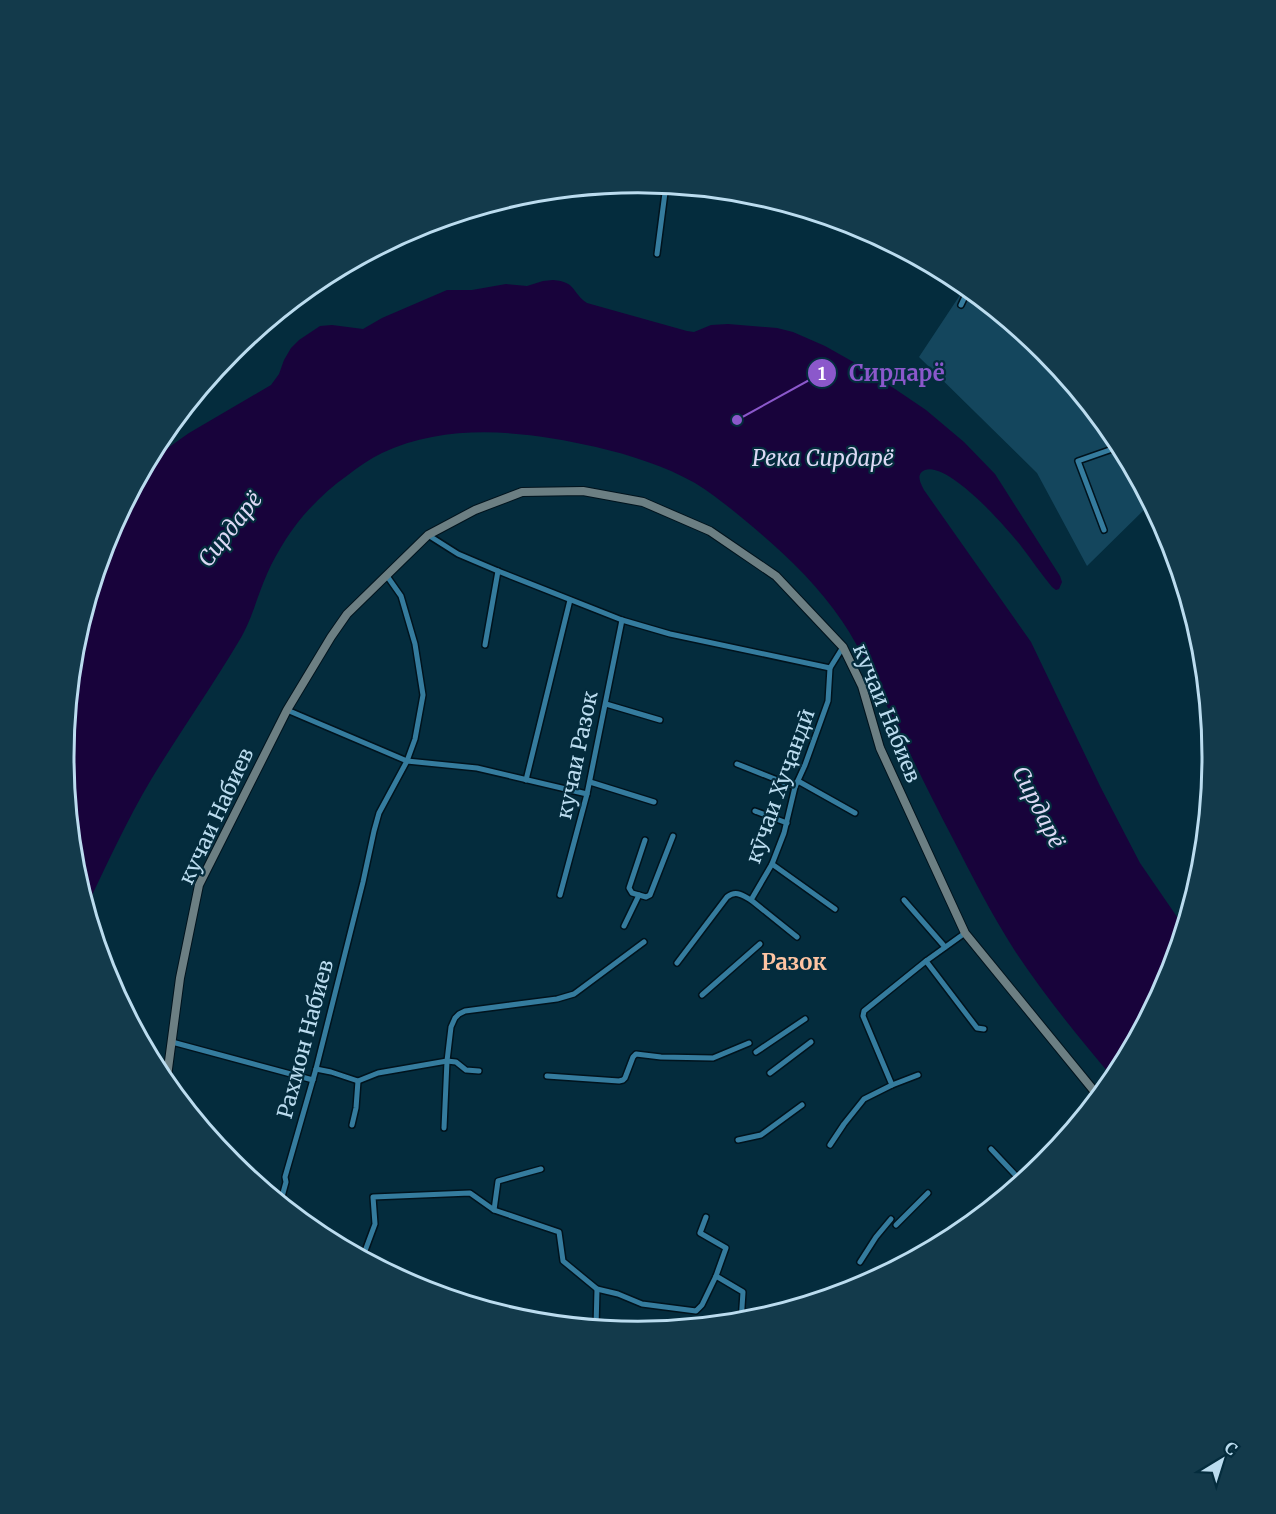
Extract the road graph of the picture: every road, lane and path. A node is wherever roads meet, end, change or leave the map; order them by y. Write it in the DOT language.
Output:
graph roads {
  1 [pos="665,194"];
  2 [pos="657,254"];
  3 [pos="965,297"];
  4 [pos="961,305"];
  5 [pos="1111,449"];
  6 [pos="1104,530"];
  7 [pos="428,535"];
  8 [pos="498,572"];
  9 [pos="387,576"];
  10 [pos="570,600"];
  11 [pos="622,620"];
  12 [pos="485,645"];
  13 [pos="843,647"];
  14 [pos="830,668"];
  15 [pos="606,704"];
  16 [pos="287,710"];
  17 [pos="660,720"];
  18 [pos="407,761"];
  19 [pos="737,764"];
  20 [pos="526,780"];
  21 [pos="590,782"];
  22 [pos="796,784"];
  23 [pos="587,794"];
  24 [pos="654,802"];
  25 [pos="755,811"];
  26 [pos="855,813"];
  27 [pos="787,823"];
  28 [pos="673,836"];
  29 [pos="645,840"];
  30 [pos="772,864"];
  31 [pos="560,895"];
  32 [pos="639,895"];
  33 [pos="751,900"];
  34 [pos="904,900"];
  35 [pos="835,909"];
  36 [pos="624,926"];
  37 [pos="965,933"];
  38 [pos="797,937"];
  39 [pos="644,942"];
  40 [pos="760,944"];
  41 [pos="945,947"];
  42 [pos="926,961"];
  43 [pos="677,963"];
  44 [pos="702,995"];
  45 [pos="805,1019"];
  46 [pos="984,1029"];
  47 [pos="172,1042"];
  48 [pos="811,1042"];
  49 [pos="749,1043"];
  50 [pos="756,1052"];
  51 [pos="447,1061"];
  52 [pos="316,1069"];
  53 [pos="168,1070"];
  54 [pos="479,1071"];
  55 [pos="770,1073"];
  56 [pos="918,1075"];
  57 [pos="547,1076"];
  58 [pos="313,1080"];
  59 [pos="358,1081"];
  60 [pos="892,1085"];
  61 [pos="1094,1090"];
  62 [pos="802,1105"];
  63 [pos="352,1125"];
  64 [pos="444,1128"];
  65 [pos="738,1140"];
  66 [pos="830,1145"];
  67 [pos="992,1149"];
  68 [pos="541,1169"];
  69 [pos="1016,1175"];
  70 [pos="928,1193"];
  71 [pos="282,1195"];
  72 [pos="495,1210"];
  73 [pos="706,1217"];
  74 [pos="891,1219"];
  75 [pos="896,1225"];
  76 [pos="365,1251"];
  77 [pos="860,1262"];
  78 [pos="716,1276"];
  79 [pos="597,1289"];
  80 [pos="742,1312"];
  81 [pos="596,1320"];
  1 -- 2 [label="street"];
  3 -- 4 [label="street"];
  5 -- 6 [label="street"];
  7 -- 8 [label="street, кучаи Набиев"];
  7 -- 9 [label="main road, кучаи Набиев"];
  7 -- 13 [label="main road, кучаи Набиев"];
  8 -- 10 [label="street, кучаи Набиев"];
  8 -- 12 [label="street"];
  9 -- 16 [label="main road, кучаи Набиев"];
  9 -- 18 [label="street"];
  10 -- 11 [label="street, кучаи Набиев"];
  10 -- 20 [label="street"];
  11 -- 14 [label="street, кучаи Набиев"];
  11 -- 15 [label="street, кучаи Разок"];
  13 -- 14 [label="street, кӯчаи Хуҷандӣ"];
  13 -- 37 [label="main road, кучаи Набиев"];
  14 -- 22 [label="street, кӯчаи Хуҷандӣ"];
  15 -- 17 [label="street"];
  15 -- 21 [label="street, кучаи Разок"];
  16 -- 18 [label="street"];
  16 -- 47 [label="main road, кучаи Набиев"];
  18 -- 20 [label="street"];
  18 -- 52 [label="street, Рахмон Набиев"];
  19 -- 22 [label="street"];
  20 -- 23 [label="street"];
  21 -- 23 [label="street, кучаи Разок"];
  21 -- 24 [label="street"];
  22 -- 26 [label="street"];
  22 -- 27 [label="street, кӯчаи Хуҷандӣ"];
  23 -- 31 [label="street, кучаи Разок"];
  25 -- 27 [label="street"];
  27 -- 30 [label="street, кӯчаи Хуҷандӣ"];
  28 -- 32 [label="street"];
  29 -- 32 [label="street"];
  30 -- 33 [label="street, кӯчаи Хуҷандӣ"];
  30 -- 35 [label="street"];
  32 -- 36 [label="street"];
  33 -- 38 [label="street"];
  33 -- 43 [label="street"];
  34 -- 41 [label="street"];
  37 -- 41 [label="street"];
  37 -- 61 [label="main road, кучаи Набиев"];
  39 -- 51 [label="street"];
  40 -- 44 [label="street"];
  41 -- 42 [label="street"];
  42 -- 46 [label="street"];
  42 -- 60 [label="street"];
  45 -- 50 [label="street"];
  47 -- 53 [label="main road, кучаи Набиев"];
  47 -- 58 [label="street"];
  48 -- 55 [label="street"];
  49 -- 57 [label="street"];
  51 -- 54 [label="street"];
  51 -- 59 [label="street"];
  51 -- 64 [label="street"];
  52 -- 58 [label="street, Рахмон Набиев"];
  52 -- 59 [label="street"];
  56 -- 60 [label="street"];
  58 -- 71 [label="street, Рахмон Набиев"];
  59 -- 63 [label="street"];
  60 -- 66 [label="street"];
  62 -- 65 [label="street"];
  67 -- 69 [label="street"];
  68 -- 72 [label="street"];
  70 -- 75 [label="street"];
  72 -- 76 [label="street"];
  72 -- 79 [label="street"];
  73 -- 78 [label="street"];
  74 -- 77 [label="street"];
  78 -- 79 [label="street"];
  78 -- 80 [label="street"];
  79 -- 81 [label="street"];
}
